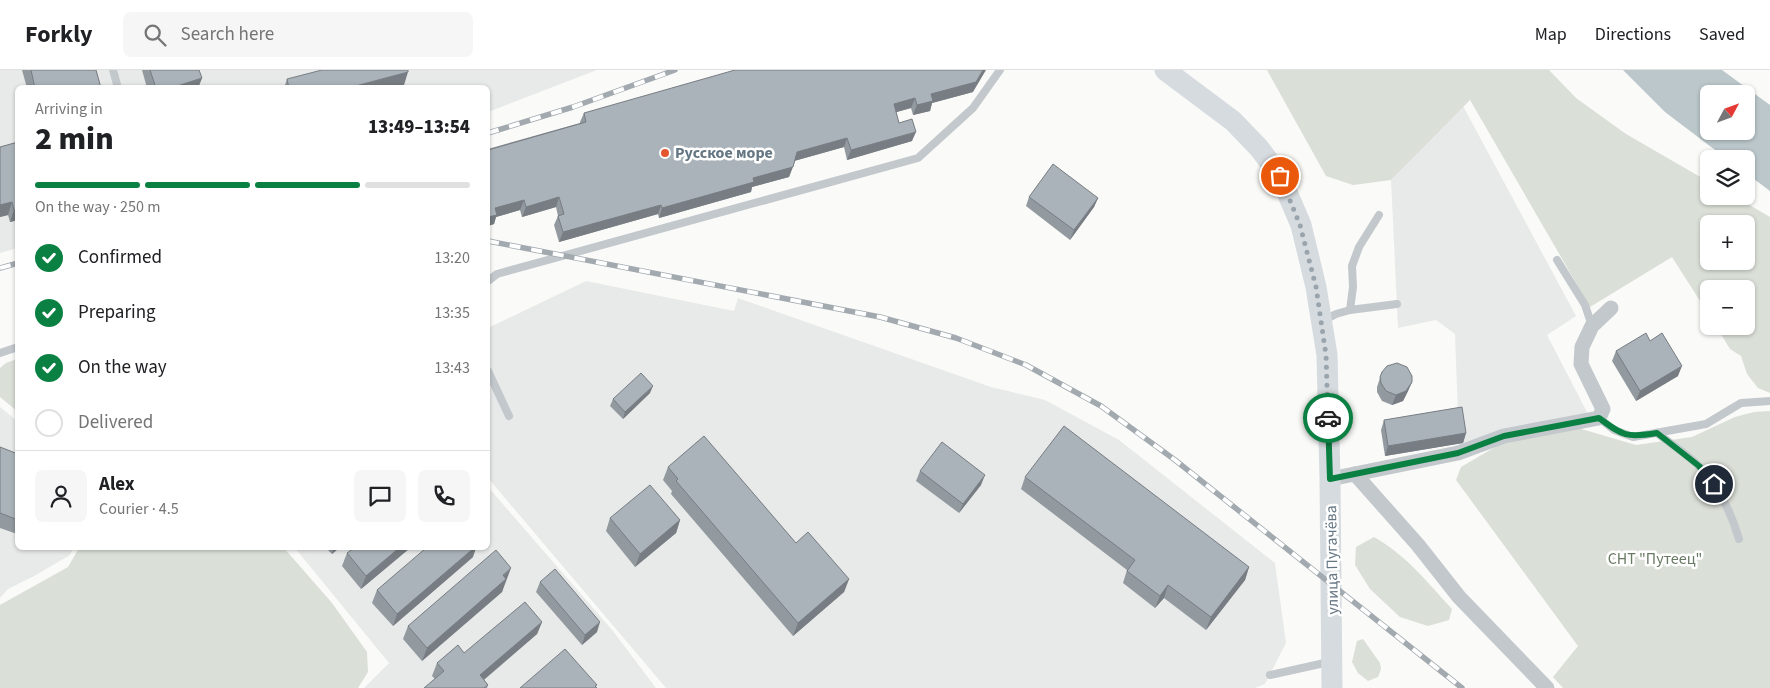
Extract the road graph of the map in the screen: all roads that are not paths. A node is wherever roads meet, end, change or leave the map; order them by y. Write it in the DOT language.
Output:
graph roads {
  1 [pos="113,70"];
  2 [pos="1000,70"];
  3 [pos="1165,70"];
  4 [pos="117,85"];
  5 [pos="1379,215"];
  6 [pos="1556,260"];
  7 [pos="490,279"];
  8 [pos="1397,304"];
  9 [pos="1612,308"];
  10 [pos="1350,310"];
  11 [pos="1321,322"];
  12 [pos="1592,326"];
  13 [pos="15,348"];
  14 [pos="0,353"];
  15 [pos="490,375"];
  16 [pos="1770,401"];
  17 [pos="510,416"];
  18 [pos="1599,418"];
  19 [pos="1657,433"];
  20 [pos="1355,474"];
  21 [pos="1330,479"];
  22 [pos="1739,539"];
  23 [pos="1333,661"];
  24 [pos="1270,675"];
  25 [pos="1332,688"];
  26 [pos="1547,688"];
  1 -- 4 [label="lane"];
  2 -- 7 [label="lane"];
  3 -- 11 [label="street, улица Пугачёва"];
  5 -- 10 [label="lane"];
  6 -- 12 [label="lane"];
  8 -- 10 [label="lane"];
  9 -- 12 [label="street"];
  10 -- 11 [label="lane"];
  11 -- 21 [label="street, улица Пугачёва"];
  12 -- 18 [label="street"];
  13 -- 14 [label="lane"];
  15 -- 17 [label="lane"];
  16 -- 19 [label="lane"];
  18 -- 19 [label="lane"];
  18 -- 20 [label="street"];
  19 -- 22 [label="lane"];
  20 -- 21 [label="street"];
  20 -- 26 [label="street"];
  21 -- 23 [label="street, улица Пугачёва"];
  23 -- 24 [label="lane"];
  23 -- 25 [label="street, улица Пугачёва"];
}
